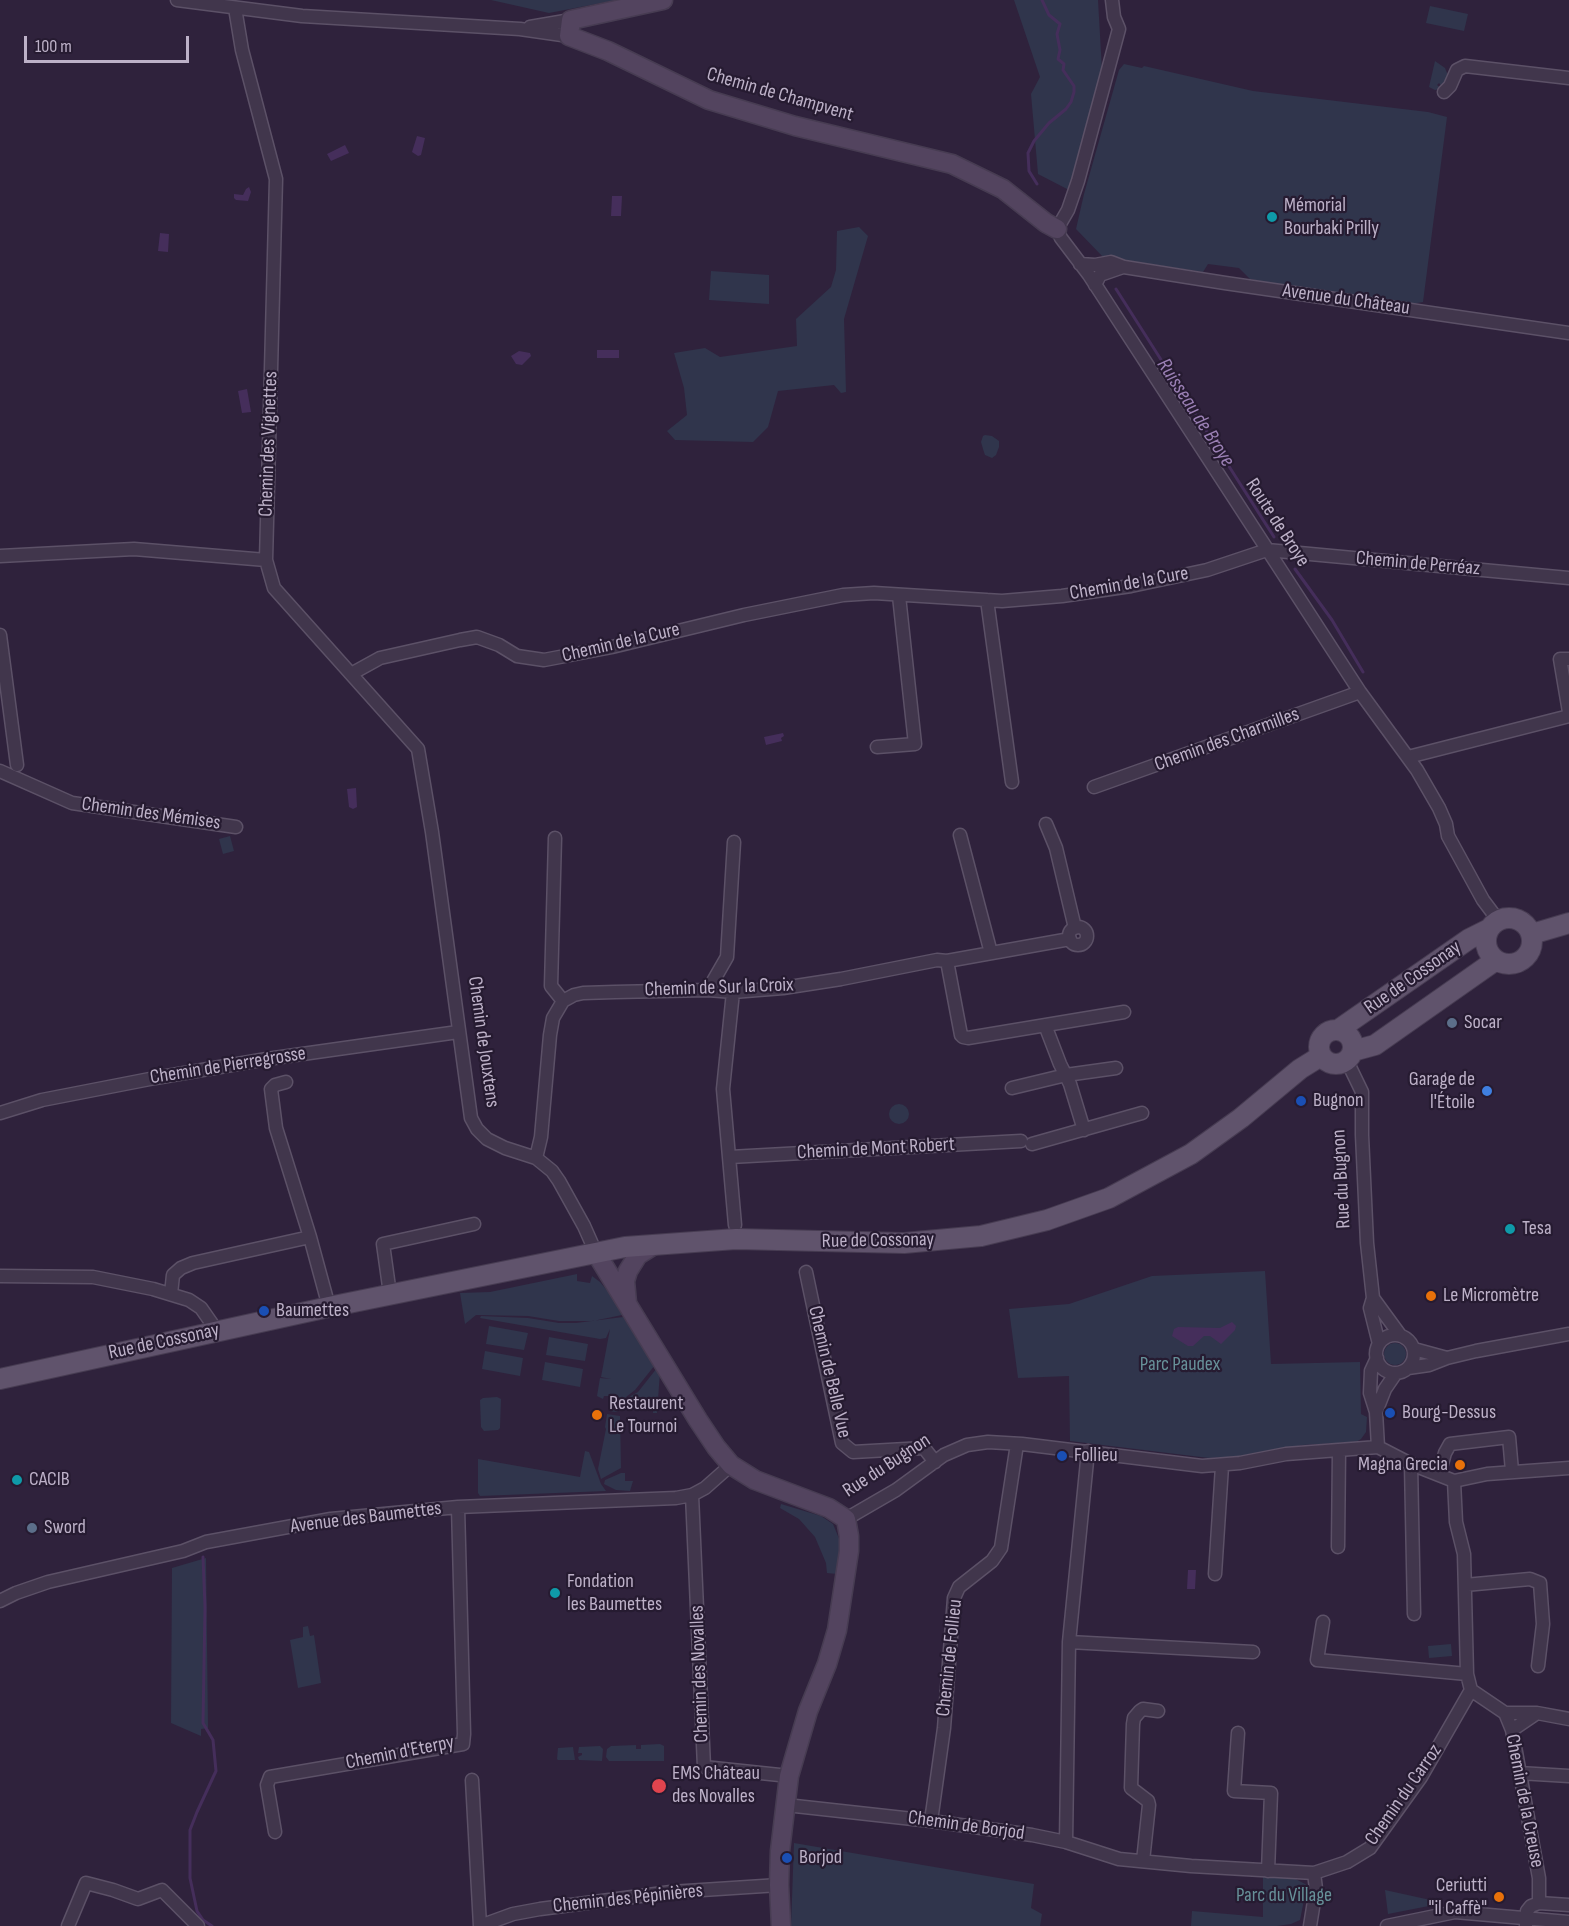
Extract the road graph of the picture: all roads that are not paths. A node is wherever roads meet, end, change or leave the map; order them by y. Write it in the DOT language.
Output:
graph roads {
  1 [pos="177,0"];
  2 [pos="663,0"];
  3 [pos="1112,0"];
  4 [pos="235,8"];
  5 [pos="570,28"];
  6 [pos="1569,78"];
  7 [pos="1444,92"];
  8 [pos="952,164"];
  9 [pos="1057,229"];
  10 [pos="1080,264"];
  11 [pos="1124,267"];
  12 [pos="1095,285"];
  13 [pos="1569,333"];
  14 [pos="1267,550"];
  15 [pos="0,556"];
  16 [pos="266,560"];
  17 [pos="1569,578"];
  18 [pos="899,596"];
  19 [pos="987,600"];
  20 [pos="0,635"];
  21 [pos="1569,659"];
  22 [pos="351,674"];
  23 [pos="1360,692"];
  24 [pos="1569,714"];
  25 [pos="877,747"];
  26 [pos="1408,757"];
  27 [pos="17,765"];
  28 [pos="0,771"];
  29 [pos="1012,782"];
  30 [pos="1094,787"];
  31 [pos="1046,824"];
  32 [pos="236,826"];
  33 [pos="431,828"];
  34 [pos="960,836"];
  35 [pos="555,838"];
  36 [pos="734,842"];
  37 [pos="1569,923"];
  38 [pos="1494,924"];
  39 [pos="1532,934"];
  40 [pos="991,953"];
  41 [pos="1496,960"];
  42 [pos="947,961"];
  43 [pos="708,990"];
  44 [pos="733,992"];
  45 [pos="563,1001"];
  46 [pos="1124,1012"];
  47 [pos="1045,1025"];
  48 [pos="1338,1030"];
  49 [pos="458,1032"];
  50 [pos="1321,1056"];
  51 [pos="1350,1056"];
  52 [pos="1116,1068"];
  53 [pos="1066,1075"];
  54 [pos="286,1082"];
  55 [pos="1012,1088"];
  56 [pos="0,1113"];
  57 [pos="1142,1113"];
  58 [pos="1083,1130"];
  59 [pos="730,1157"];
  60 [pos="536,1158"];
  61 [pos="474,1224"];
  62 [pos="735,1226"];
  63 [pos="310,1237"];
  64 [pos="654,1245"];
  65 [pos="596,1253"];
  66 [pos="806,1272"];
  67 [pos="0,1276"];
  68 [pos="171,1294"];
  69 [pos="390,1294"];
  70 [pos="1372,1298"];
  71 [pos="627,1304"];
  72 [pos="329,1307"];
  73 [pos="217,1331"];
  74 [pos="1569,1334"];
  75 [pos="1400,1335"];
  76 [pos="1379,1344"];
  77 [pos="1414,1349"];
  78 [pos="1377,1358"];
  79 [pos="1447,1358"];
  80 [pos="1402,1371"];
  81 [pos="0,1379"];
  82 [pos="1376,1412"];
  83 [pos="1017,1444"];
  84 [pos="1378,1447"];
  85 [pos="1088,1451"];
  86 [pos="1339,1451"];
  87 [pos="935,1462"];
  88 [pos="1412,1464"];
  89 [pos="731,1465"];
  90 [pos="1222,1466"];
  91 [pos="1569,1468"];
  92 [pos="1512,1471"];
  93 [pos="1440,1475"];
  94 [pos="1454,1481"];
  95 [pos="692,1495"];
  96 [pos="459,1507"];
  97 [pos="846,1519"];
  98 [pos="1338,1547"];
  99 [pos="1215,1574"];
  100 [pos="1465,1585"];
  101 [pos="0,1601"];
  102 [pos="1414,1614"];
  103 [pos="1323,1622"];
  104 [pos="1069,1642"];
  105 [pos="1253,1652"];
  106 [pos="1538,1666"];
  107 [pos="1467,1674"];
  108 [pos="1471,1690"];
  109 [pos="1158,1711"];
  110 [pos="1505,1713"];
  111 [pos="1537,1713"];
  112 [pos="1569,1719"];
  113 [pos="1512,1730"];
  114 [pos="1238,1733"];
  115 [pos="1519,1773"];
  116 [pos="789,1776"];
  117 [pos="1569,1776"];
  118 [pos="472,1780"];
  119 [pos="786,1804"];
  120 [pos="931,1821"];
  121 [pos="275,1832"];
  122 [pos="1066,1842"];
  123 [pos="1143,1861"];
  124 [pos="1268,1871"];
  125 [pos="1314,1873"];
  126 [pos="779,1885"];
  127 [pos="1539,1903"];
  128 [pos="1569,1905"];
  129 [pos="1492,1921"];
  130 [pos="1526,1922"];
  131 [pos="1569,1922"];
  132 [pos="68,1926"];
  133 [pos="198,1926"];
  134 [pos="480,1926"];
  135 [pos="781,1926"];
  136 [pos="1314,1926"];
  137 [pos="1387,1926"];
  1 -- 4 [label="street"];
  2 -- 5 [label="street"];
  3 -- 9 [label="street"];
  4 -- 5 [label="street"];
  4 -- 16 [label="street, Chemin des Vignettes"];
  5 -- 8 [label="street, Chemin de Champvent"];
  6 -- 7 [label="street"];
  8 -- 9 [label="street, Route de Broye"];
  9 -- 10 [label="street, Route de Broye"];
  10 -- 11 [label="street, Avenue du Château"];
  10 -- 12 [label="street, Route de Broye"];
  11 -- 12 [label="street"];
  11 -- 13 [label="street, Avenue du Château"];
  12 -- 14 [label="street, Route de Broye"];
  14 -- 17 [label="street, Chemin de Perréaz"];
  14 -- 19 [label="street, Chemin de la Cure"];
  14 -- 23 [label="street, Route de Broye"];
  15 -- 16 [label="street"];
  16 -- 22 [label="street, Chemin des Vignettes"];
  18 -- 19 [label="street, Chemin de la Cure"];
  18 -- 22 [label="street, Chemin de la Cure"];
  18 -- 25 [label="street"];
  19 -- 29 [label="street"];
  20 -- 27 [label="street"];
  21 -- 24 [label="street"];
  22 -- 33 [label="street, Chemin des Vignettes"];
  23 -- 26 [label="street, Route de Broye"];
  23 -- 30 [label="street, Chemin des Charmilles"];
  24 -- 26 [label="street"];
  26 -- 38 [label="street, Route de Broye"];
  28 -- 32 [label="street, Chemin des Mémises"];
  31 -- 40 [label="street, Chemin de Sur la Croix"];
  33 -- 49 [label="street, Chemin de Jouxtens"];
  34 -- 40 [label="street"];
  35 -- 45 [label="street"];
  36 -- 43 [label="street"];
  37 -- 39 [label="main road"];
  38 -- 39 [label="main road"];
  38 -- 41 [label="main road"];
  38 -- 48 [label="main road, Rue de Cossonay"];
  39 -- 41 [label="main road"];
  40 -- 42 [label="street, Chemin de Sur la Croix"];
  41 -- 51 [label="main road, Rue de Cossonay"];
  42 -- 44 [label="street, Chemin de Sur la Croix"];
  42 -- 47 [label="street"];
  43 -- 44 [label="street, Chemin de Sur la Croix"];
  43 -- 45 [label="street, Chemin de Sur la Croix"];
  44 -- 59 [label="street"];
  45 -- 60 [label="street"];
  46 -- 47 [label="street"];
  47 -- 53 [label="street"];
  48 -- 50 [label="main road, Rue de Cossonay"];
  48 -- 51 [label="main road, Rue de Cossonay"];
  49 -- 56 [label="street, Chemin de Pierregrosse"];
  49 -- 60 [label="street, Chemin de Jouxtens"];
  50 -- 51 [label="main road"];
  50 -- 64 [label="main road, Rue de Cossonay"];
  51 -- 70 [label="street, Rue du Bugnon"];
  52 -- 53 [label="street"];
  53 -- 55 [label="street"];
  53 -- 58 [label="street"];
  54 -- 63 [label="street"];
  57 -- 58 [label="street"];
  58 -- 59 [label="street, Chemin de Mont Robert"];
  59 -- 62 [label="street"];
  60 -- 65 [label="street, Chemin de Jouxtens"];
  61 -- 69 [label="street"];
  63 -- 68 [label="street"];
  63 -- 72 [label="street"];
  64 -- 65 [label="main road, Rue de Cossonay"];
  64 -- 71 [label="street"];
  65 -- 69 [label="main road, Rue de Cossonay"];
  65 -- 71 [label="street, Chemin de Jouxtens"];
  66 -- 87 [label="street, Chemin de Belle Vue"];
  67 -- 68 [label="street"];
  68 -- 73 [label="street"];
  69 -- 72 [label="main road, Rue de Cossonay"];
  70 -- 75 [label="street"];
  70 -- 76 [label="street, Rue du Bugnon"];
  71 -- 89 [label="street, Chemin de Jouxtens"];
  72 -- 73 [label="main road, Rue de Cossonay"];
  73 -- 81 [label="main road, Rue de Cossonay"];
  74 -- 79 [label="street"];
  75 -- 76 [label="street"];
  75 -- 77 [label="street"];
  76 -- 78 [label="street, Rue du Bugnon"];
  77 -- 79 [label="street"];
  77 -- 80 [label="street, Rue du Bugnon"];
  78 -- 80 [label="street"];
  78 -- 82 [label="street, Rue du Bugnon"];
  79 -- 80 [label="street"];
  80 -- 82 [label="street, Rue du Bugnon"];
  82 -- 84 [label="street, Rue du Bugnon"];
  83 -- 85 [label="street, Rue du Bugnon"];
  83 -- 87 [label="street, Rue du Bugnon"];
  83 -- 120 [label="street, Chemin de Follieu"];
  84 -- 86 [label="street, Rue du Bugnon"];
  84 -- 88 [label="street"];
  85 -- 90 [label="street, Rue du Bugnon"];
  85 -- 104 [label="street"];
  86 -- 90 [label="street, Rue du Bugnon"];
  86 -- 98 [label="street"];
  87 -- 97 [label="street, Rue du Bugnon"];
  88 -- 93 [label="street"];
  88 -- 102 [label="street"];
  89 -- 95 [label="street, Avenue des Baumettes"];
  89 -- 97 [label="street, Chemin de Jouxtens"];
  90 -- 99 [label="street"];
  91 -- 92 [label="street"];
  92 -- 93 [label="street"];
  92 -- 94 [label="street"];
  93 -- 94 [label="street"];
  94 -- 100 [label="street"];
  95 -- 96 [label="street, Avenue des Baumettes"];
  95 -- 116 [label="street, Chemin des Novalles"];
  96 -- 101 [label="street, Avenue des Baumettes"];
  96 -- 121 [label="street, Chemin d'Eterpy"];
  97 -- 116 [label="street, Rue du Bugnon"];
  100 -- 106 [label="street"];
  100 -- 107 [label="street"];
  103 -- 107 [label="street"];
  104 -- 105 [label="street"];
  104 -- 122 [label="street"];
  107 -- 108 [label="street"];
  108 -- 110 [label="street, Chemin de la Creuse"];
  108 -- 125 [label="street, Chemin du Carroz"];
  109 -- 123 [label="street"];
  110 -- 111 [label="street"];
  110 -- 113 [label="street, Chemin de la Creuse"];
  111 -- 112 [label="street"];
  111 -- 113 [label="street"];
  113 -- 115 [label="street, Chemin de la Creuse"];
  114 -- 124 [label="street"];
  115 -- 117 [label="street"];
  115 -- 127 [label="street, Chemin de la Creuse"];
  116 -- 119 [label="street, Rue du Bugnon"];
  118 -- 134 [label="street, Chemin des Pépinières"];
  119 -- 120 [label="street, Chemin de Borjod"];
  119 -- 126 [label="street, Rue du Bugnon"];
  120 -- 122 [label="street, Chemin de Borjod"];
  122 -- 123 [label="street, Chemin de Borjod"];
  123 -- 124 [label="street, Chemin de Borjod"];
  124 -- 125 [label="street, Chemin de Borjod"];
  125 -- 136 [label="street"];
  126 -- 134 [label="street, Chemin des Pépinières"];
  126 -- 135 [label="street, Rue du Bugnon"];
  127 -- 128 [label="street"];
  127 -- 130 [label="street"];
  129 -- 130 [label="street"];
  129 -- 137 [label="street"];
  130 -- 131 [label="street"];
  132 -- 133 [label="street"];
}
